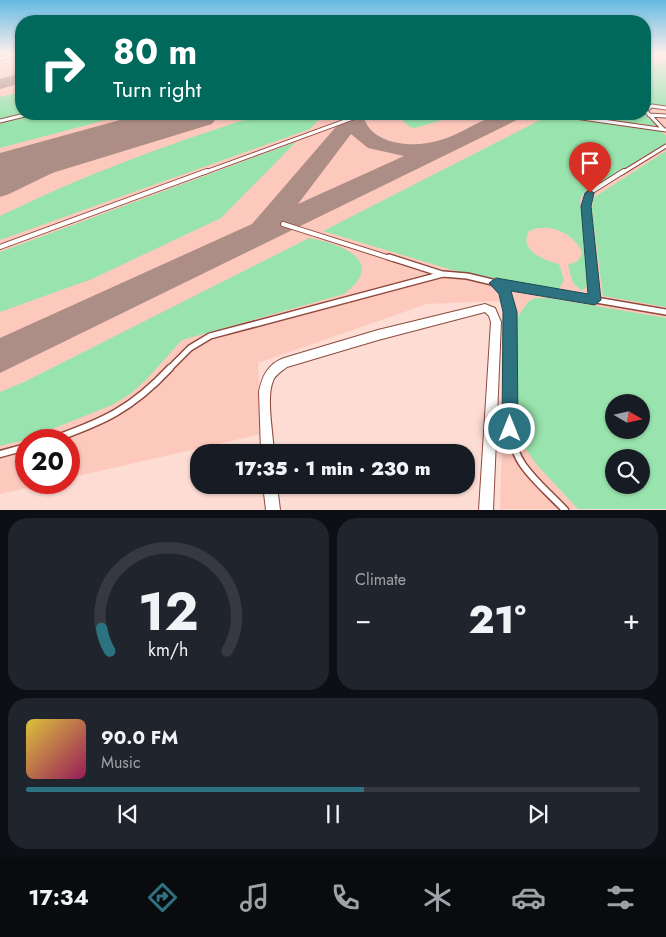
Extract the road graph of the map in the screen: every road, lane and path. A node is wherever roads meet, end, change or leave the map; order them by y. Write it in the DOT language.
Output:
graph roads {
  1 [pos="651,108"];
  2 [pos="666,108"];
  3 [pos="651,114"];
  4 [pos="651,116"];
  5 [pos="666,116"];
  6 [pos="15,117"];
  7 [pos="348,120"];
  8 [pos="596,120"];
  9 [pos="0,121"];
  10 [pos="665,130"];
  11 [pos="666,146"];
  12 [pos="283,224"];
  13 [pos="0,247"];
  14 [pos="443,274"];
  15 [pos="496,283"];
  16 [pos="595,300"];
  17 [pos="666,312"];
  18 [pos="80,430"];
  19 [pos="268,444"];
  20 [pos="15,450"];
  21 [pos="0,454"];
  22 [pos="271,494"];
  23 [pos="273,510"];
  24 [pos="486,510"];
  25 [pos="565,510"];
  1 -- 2 [label="lane"];
  3 -- 5 [label="lane"];
  4 -- 10 [label="lane"];
  6 -- 9 [label="lane"];
  7 -- 13 [label="lane"];
  8 -- 10 [label="lane"];
  11 -- 16 [label="lane"];
  12 -- 14 [label="lane"];
  14 -- 15 [label="lane"];
  14 -- 18 [label="lane"];
  15 -- 16 [label="lane"];
  15 -- 25 [label="lane"];
  16 -- 17 [label="lane"];
  19 -- 24 [label="street"];
  20 -- 21 [label="lane"];
  22 -- 23 [label="street"];
}
